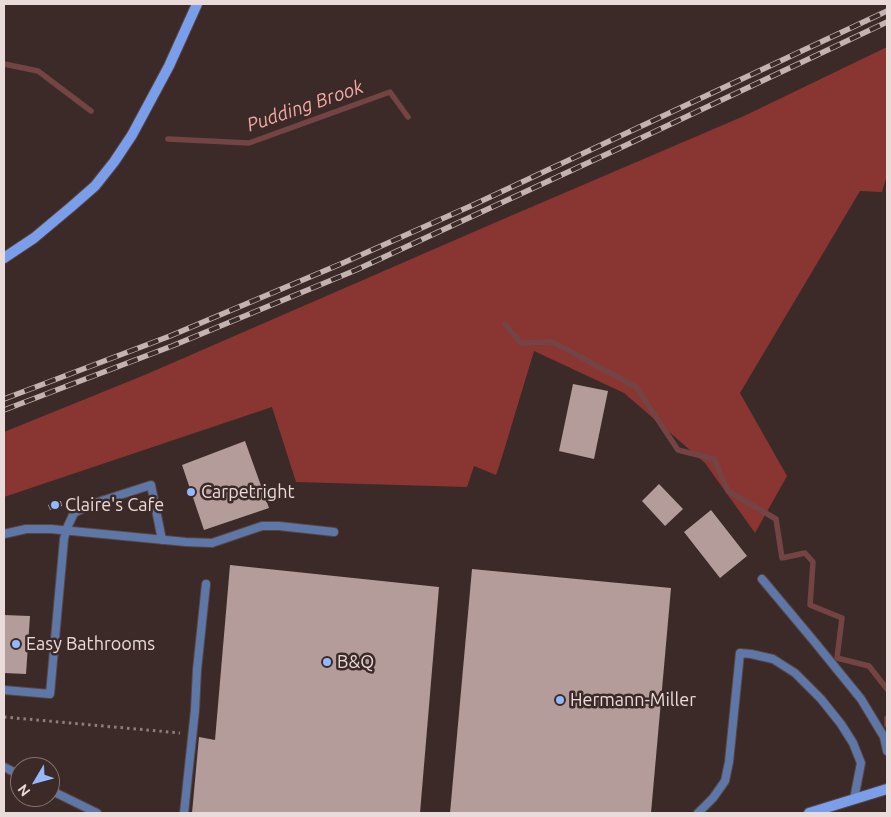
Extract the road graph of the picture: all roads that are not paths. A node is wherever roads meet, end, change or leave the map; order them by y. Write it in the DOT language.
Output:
graph roads {
  1 [pos="197,4"];
  2 [pos="4,258"];
  3 [pos="66,530"];
  4 [pos="334,532"];
  5 [pos="4,534"];
  6 [pos="162,540"];
  7 [pos="762,579"];
  8 [pos="206,584"];
  9 [pos="4,690"];
  10 [pos="887,751"];
  11 [pos="887,789"];
  12 [pos="60,795"];
  13 [pos="854,799"];
  14 [pos="96,813"];
  15 [pos="184,813"];
  16 [pos="698,813"];
  17 [pos="809,813"];
  1 -- 2 [label="main road"];
  3 -- 5 [label="lane"];
  3 -- 6 [label="lane"];
  3 -- 6 [label="lane"];
  3 -- 9 [label="lane"];
  4 -- 6 [label="lane"];
  7 -- 10 [label="lane"];
  8 -- 15 [label="lane"];
  11 -- 13 [label="main road"];
  12 -- 14 [label="lane"];
  13 -- 16 [label="lane"];
  13 -- 17 [label="main road"];
}
